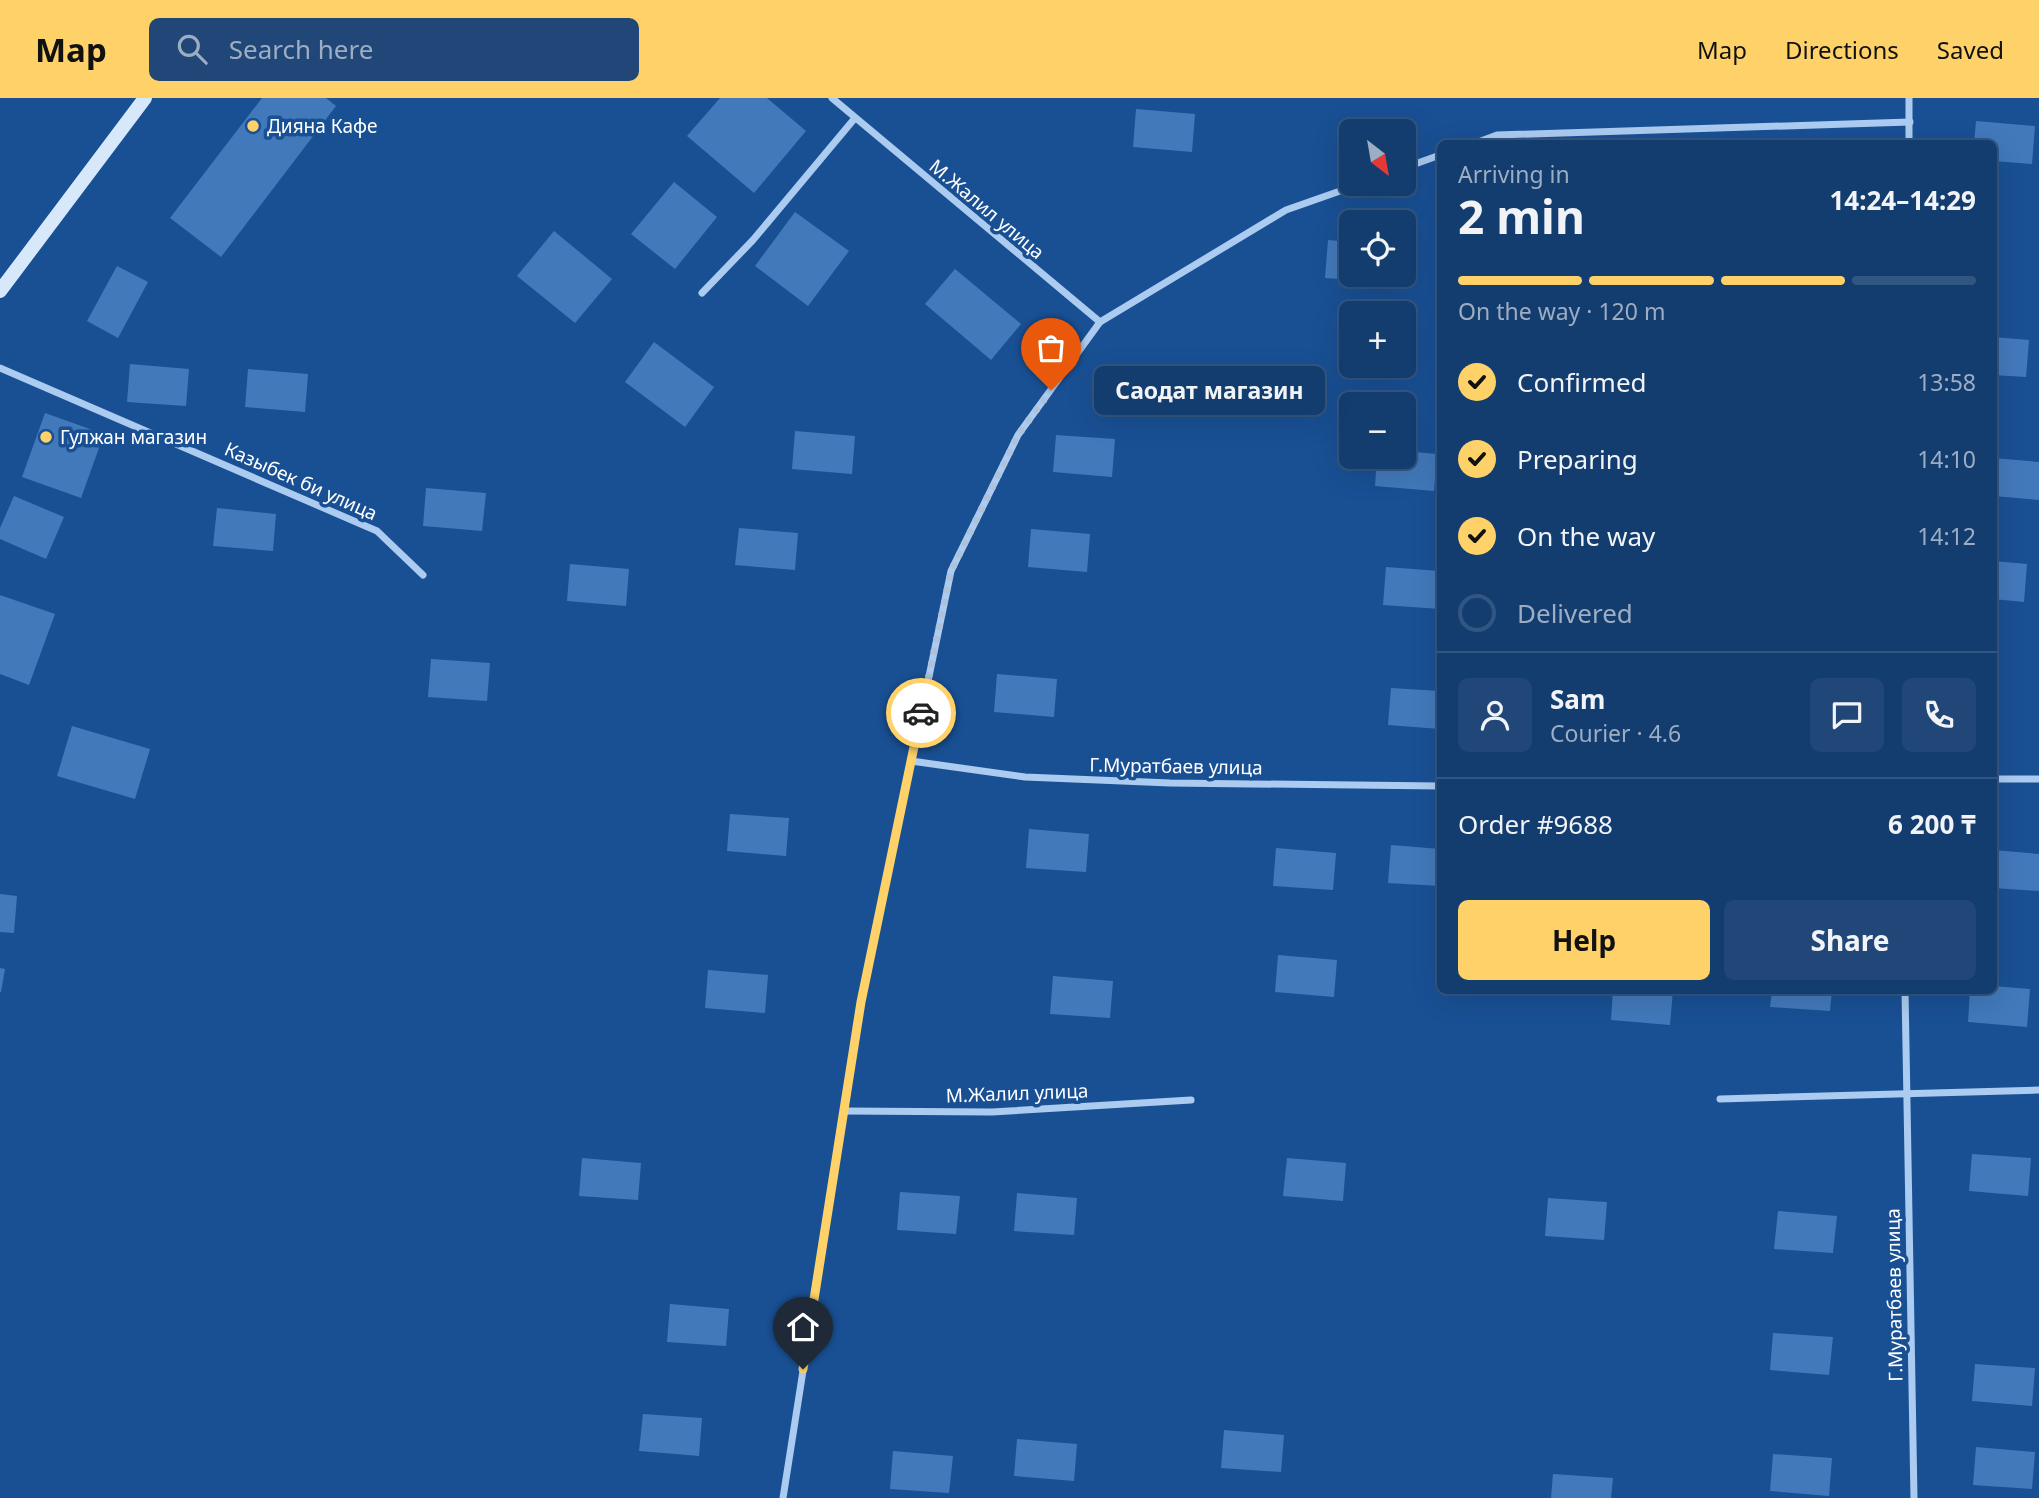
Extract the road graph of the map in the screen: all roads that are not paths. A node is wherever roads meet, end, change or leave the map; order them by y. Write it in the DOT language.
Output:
graph roads {
  1 [pos="145,98"];
  2 [pos="832,98"];
  3 [pos="1909,98"];
  4 [pos="855,118"];
  5 [pos="1909,122"];
  6 [pos="1484,140"];
  7 [pos="1909,140"];
  8 [pos="1437,156"];
  9 [pos="1416,164"];
  10 [pos="1339,191"];
  11 [pos="0,290"];
  12 [pos="702,293"];
  13 [pos="1100,322"];
  14 [pos="0,368"];
  15 [pos="424,575"];
  16 [pos="911,761"];
  17 [pos="1997,779"];
  18 [pos="2039,779"];
  19 [pos="1437,786"];
  20 [pos="1905,994"];
  21 [pos="2039,1090"];
  22 [pos="1905,1091"];
  23 [pos="1720,1099"];
  24 [pos="1191,1100"];
  25 [pos="844,1111"];
  26 [pos="783,1498"];
  27 [pos="1914,1498"];
  1 -- 11 [label="main road"];
  2 -- 4 [label="street, М.Жалил улица"];
  3 -- 5 [label="street"];
  4 -- 12 [label="street"];
  4 -- 13 [label="street, М.Жалил улица"];
  5 -- 6 [label="street"];
  5 -- 7 [label="street"];
  8 -- 9 [label="street"];
  10 -- 13 [label="street"];
  13 -- 16 [label="street"];
  14 -- 15 [label="street, Казыбек би улица"];
  16 -- 19 [label="street, Г.Муратбаев улица"];
  16 -- 25 [label="street"];
  17 -- 18 [label="street"];
  20 -- 22 [label="street, Г.Муратбаев улица"];
  21 -- 22 [label="street"];
  22 -- 23 [label="street"];
  22 -- 27 [label="street, Г.Муратбаев улица"];
  24 -- 25 [label="street, М.Жалил улица"];
  25 -- 26 [label="street"];
}
